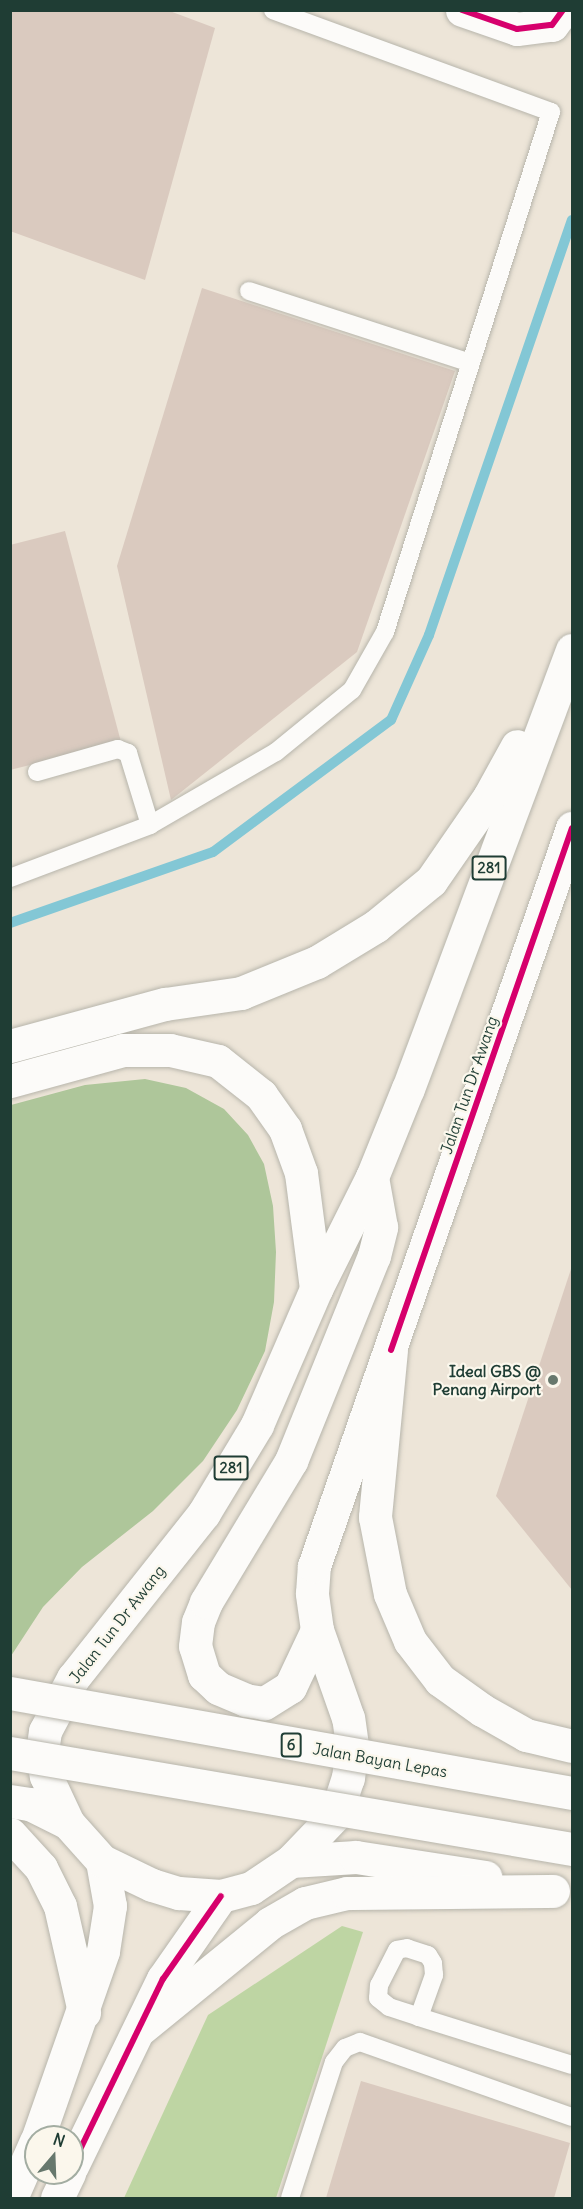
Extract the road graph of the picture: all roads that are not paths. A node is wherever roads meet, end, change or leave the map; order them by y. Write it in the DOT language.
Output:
graph roads {
  1 [pos="273,10"];
  2 [pos="462,10"];
  3 [pos="563,10"];
  4 [pos="249,291"];
  5 [pos="471,363"];
  6 [pos="573,648"];
  7 [pos="37,772"];
  8 [pos="150,825"];
  9 [pos="572,831"];
  10 [pos="10,878"];
  11 [pos="10,1046"];
  12 [pos="10,1081"];
  13 [pos="372,1177"];
  14 [pos="316,1289"];
  15 [pos="391,1350"];
  16 [pos="316,1630"];
  17 [pos="12,1693"];
  18 [pos="573,1746"];
  19 [pos="10,1753"];
  20 [pos="573,1793"];
  21 [pos="10,1801"];
  22 [pos="68,1823"];
  23 [pos="10,1834"];
  24 [pos="573,1849"];
  25 [pos="102,1861"];
  26 [pos="291,1861"];
  27 [pos="563,1892"];
  28 [pos="221,1896"];
  29 [pos="84,2012"];
  30 [pos="419,2017"];
  31 [pos="139,2030"];
  32 [pos="573,2065"];
  33 [pos="573,2117"];
  34 [pos="42,2125"];
  35 [pos="84,2142"];
  36 [pos="24,2168"];
  37 [pos="63,2185"];
  38 [pos="10,2199"];
  39 [pos="57,2199"];
  40 [pos="290,2199"];
  1 -- 5 [label="lane"];
  2 -- 3 [label="main road"];
  4 -- 5 [label="lane"];
  5 -- 8 [label="lane"];
  6 -- 11 [label="main road"];
  6 -- 13 [label="main road, Jalan Tun Dr Awang / 281"];
  7 -- 8 [label="lane"];
  8 -- 10 [label="lane"];
  9 -- 15 [label="main road, Jalan Tun Dr Awang / 281"];
  12 -- 14 [label="main road"];
  13 -- 14 [label="main road, Jalan Tun Dr Awang / 281"];
  13 -- 16 [label="main road"];
  14 -- 22 [label="main road, Jalan Tun Dr Awang / 281"];
  15 -- 16 [label="main road, Jalan Tun Dr Awang / 281"];
  15 -- 18 [label="main road"];
  16 -- 26 [label="main road, Jalan Tun Dr Awang / 281"];
  17 -- 20 [label="main road, Jalan Bayan Lepas / 6, bridge"];
  19 -- 24 [label="main road, bridge"];
  21 -- 22 [label="main road"];
  22 -- 25 [label="main road, Jalan Tun Dr Awang / 281"];
  23 -- 29 [label="main road"];
  25 -- 28 [label="main road, Jalan Tun Dr Awang / 281"];
  25 -- 29 [label="main road"];
  26 -- 27 [label="main road"];
  26 -- 28 [label="main road, Jalan Tun Dr Awang / 281"];
  27 -- 31 [label="main road"];
  28 -- 31 [label="main road"];
  29 -- 34 [label="main road"];
  30 -- 32 [label="lane"];
  31 -- 35 [label="main road"];
  33 -- 40 [label="lane"];
  36 -- 38 [label="main road"];
  37 -- 39 [label="main road"];
}
